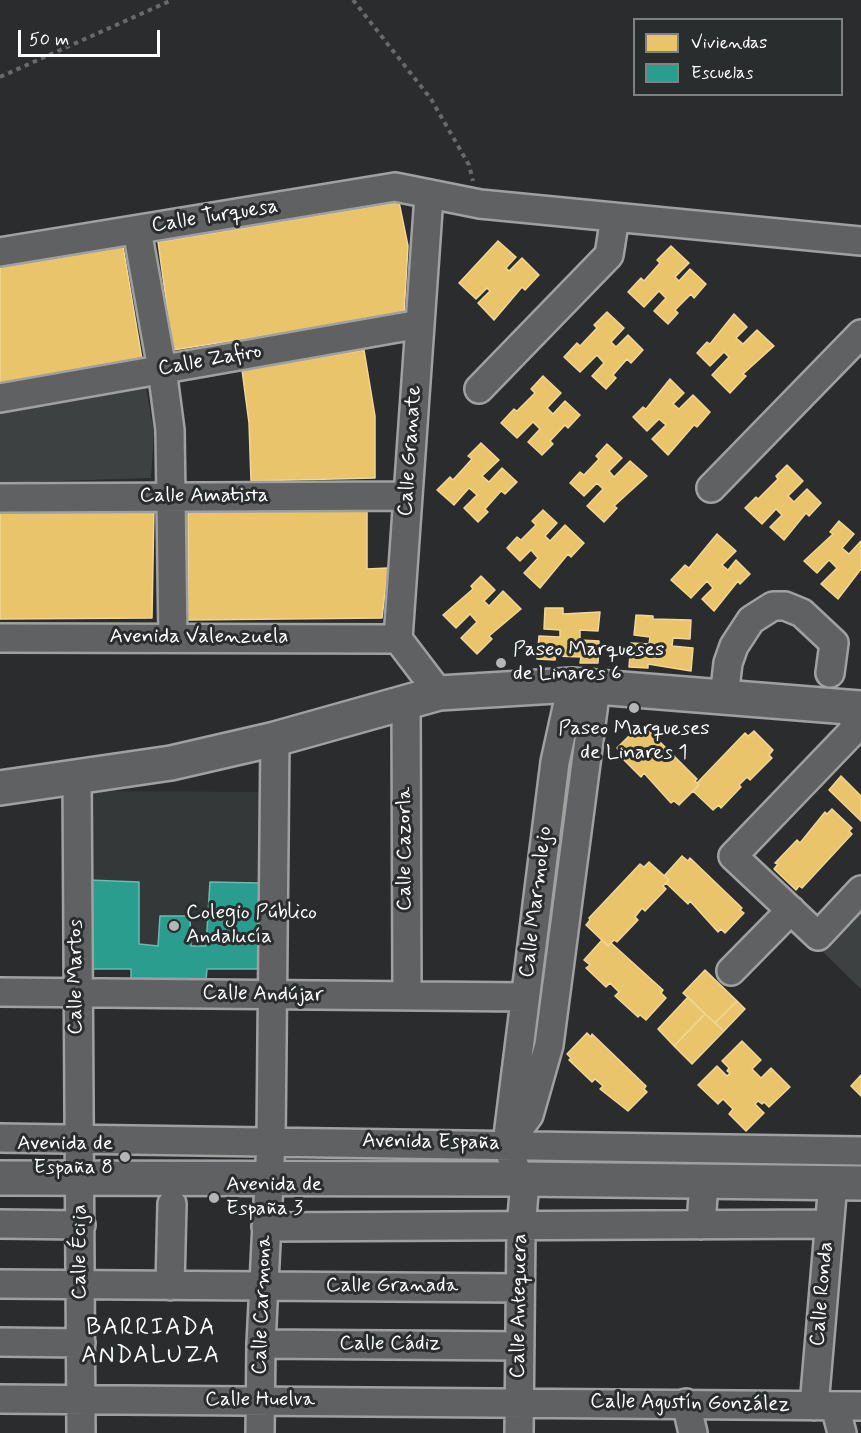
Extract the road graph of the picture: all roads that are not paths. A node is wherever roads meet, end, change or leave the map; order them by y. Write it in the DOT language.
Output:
graph roads {
  1 [pos="429,196"];
  2 [pos="615,217"];
  3 [pos="137,230"];
  4 [pos="861,241"];
  5 [pos="0,252"];
  6 [pos="420,324"];
  7 [pos="861,334"];
  8 [pos="162,369"];
  9 [pos="479,389"];
  10 [pos="0,398"];
  11 [pos="711,488"];
  12 [pos="408,496"];
  13 [pos="172,497"];
  14 [pos="0,498"];
  15 [pos="0,638"];
  16 [pos="172,638"];
  17 [pos="398,639"];
  18 [pos="830,674"];
  19 [pos="584,686"];
  20 [pos="439,693"];
  21 [pos="724,697"];
  22 [pos="406,702"];
  23 [pos="859,708"];
  24 [pos="275,739"];
  25 [pos="557,754"];
  26 [pos="586,761"];
  27 [pos="77,777"];
  28 [pos="0,788"];
  29 [pos="861,890"];
  30 [pos="790,910"];
  31 [pos="731,971"];
  32 [pos="0,992"];
  33 [pos="77,993"];
  34 [pos="271,995"];
  35 [pos="407,996"];
  36 [pos="525,998"];
  37 [pos="548,1049"];
  38 [pos="519,1051"];
  39 [pos="0,1138"];
  40 [pos="78,1138"];
  41 [pos="271,1142"];
  42 [pos="507,1144"];
  43 [pos="861,1151"];
  44 [pos="0,1178"];
  45 [pos="80,1178"];
  46 [pos="268,1178"];
  47 [pos="521,1179"];
  48 [pos="704,1182"];
  49 [pos="847,1183"];
  50 [pos="172,1204"];
  51 [pos="0,1224"];
  52 [pos="829,1224"];
  53 [pos="81,1225"];
  54 [pos="700,1225"];
  55 [pos="266,1227"];
  56 [pos="521,1228"];
  57 [pos="0,1284"];
  58 [pos="81,1285"];
  59 [pos="170,1286"];
  60 [pos="264,1287"];
  61 [pos="520,1288"];
  62 [pos="0,1342"];
  63 [pos="81,1343"];
  64 [pos="261,1344"];
  65 [pos="520,1346"];
  66 [pos="0,1399"];
  67 [pos="81,1400"];
  68 [pos="260,1401"];
  69 [pos="519,1403"];
  70 [pos="686,1403"];
  71 [pos="837,1406"];
  72 [pos="81,1433"];
  73 [pos="260,1433"];
  74 [pos="519,1433"];
  75 [pos="693,1433"];
  76 [pos="842,1433"];
  1 -- 2 [label="street, Calle Turquesa"];
  1 -- 3 [label="street, Calle Turquesa"];
  1 -- 6 [label="street, Calle Granate"];
  2 -- 4 [label="street, Calle Turquesa"];
  2 -- 9 [label="street"];
  3 -- 5 [label="street, Calle Turquesa"];
  3 -- 8 [label="street"];
  6 -- 8 [label="street, Calle Zafiro"];
  6 -- 12 [label="street, Calle Granate"];
  7 -- 11 [label="street"];
  8 -- 10 [label="street, Calle Zafiro"];
  8 -- 13 [label="street"];
  12 -- 13 [label="street, Calle Amatista"];
  12 -- 17 [label="street, Calle Granate"];
  13 -- 14 [label="street, Calle Amatista"];
  13 -- 16 [label="street"];
  15 -- 16 [label="street, Avenida Valenzuela"];
  16 -- 17 [label="street, Avenida Valenzuela"];
  17 -- 20 [label="street"];
  18 -- 21 [label="street"];
  19 -- 20 [label="main road"];
  19 -- 21 [label="main road"];
  19 -- 25 [label="street, Calle Marmolejo"];
  19 -- 26 [label="street, Calle Marmolejo"];
  20 -- 22 [label="main road"];
  21 -- 23 [label="main road"];
  22 -- 24 [label="main road"];
  22 -- 35 [label="street, Calle Cazorla"];
  23 -- 30 [label="street"];
  24 -- 27 [label="main road"];
  24 -- 34 [label="street, Calle Carmona"];
  25 -- 26 [label="street"];
  25 -- 36 [label="street, Calle Marmolejo"];
  26 -- 37 [label="street, Calle Marmolejo"];
  27 -- 28 [label="main road"];
  27 -- 33 [label="street, Calle Martos"];
  29 -- 30 [label="street"];
  30 -- 31 [label="street"];
  32 -- 33 [label="street, Calle Andújar"];
  33 -- 34 [label="street, Calle Andújar"];
  33 -- 40 [label="street, Calle Martos"];
  34 -- 35 [label="street, Calle Andújar"];
  34 -- 41 [label="street, Calle Carmona"];
  35 -- 36 [label="street, Calle Andújar"];
  36 -- 38 [label="street, Calle Marmolejo"];
  37 -- 38 [label="street"];
  37 -- 42 [label="street, Calle Marmolejo"];
  38 -- 42 [label="street, Calle Marmolejo"];
  39 -- 40 [label="street, Avenida España"];
  40 -- 41 [label="street, Avenida España"];
  40 -- 45 [label="street, Calle Martos"];
  41 -- 42 [label="street, Avenida España"];
  41 -- 46 [label="street, Calle Carmona"];
  42 -- 43 [label="street, Avenida España"];
  42 -- 47 [label="street, Calle Marmolejo"];
  44 -- 45 [label="main road, Avenida España"];
  45 -- 46 [label="main road, Avenida España"];
  45 -- 53 [label="street, Calle Écija"];
  46 -- 47 [label="main road, Avenida España"];
  46 -- 55 [label="street, Calle Carmona"];
  47 -- 48 [label="main road, Avenida España"];
  47 -- 56 [label="street, Calle Antequera"];
  48 -- 49 [label="main road, Avenida España"];
  48 -- 54 [label="street"];
  49 -- 52 [label="street, Calle Ronda"];
  50 -- 59 [label="street"];
  51 -- 53 [label="street"];
  52 -- 54 [label="street"];
  52 -- 71 [label="street, Calle Ronda"];
  53 -- 58 [label="street, Calle Écija"];
  54 -- 56 [label="street"];
  55 -- 56 [label="street"];
  55 -- 60 [label="street, Calle Carmona"];
  56 -- 61 [label="street, Calle Antequera"];
  57 -- 58 [label="street, Calle Granada"];
  58 -- 59 [label="street, Calle Granada"];
  58 -- 63 [label="street, Calle Écija"];
  59 -- 60 [label="street, Calle Granada"];
  60 -- 61 [label="street, Calle Granada"];
  60 -- 64 [label="street, Calle Carmona"];
  61 -- 65 [label="street, Calle Antequera"];
  62 -- 63 [label="street"];
  63 -- 67 [label="street, Calle Écija"];
  64 -- 65 [label="street, Calle Cádiz"];
  64 -- 68 [label="street, Calle Carmona"];
  65 -- 69 [label="street, Calle Antequera"];
  66 -- 67 [label="street, Calle Huelva"];
  67 -- 68 [label="street, Calle Huelva"];
  67 -- 72 [label="street, Calle Écija"];
  68 -- 69 [label="street, Calle Huelva"];
  68 -- 73 [label="street, Calle Carmona"];
  69 -- 70 [label="street, Calle Agustín González"];
  69 -- 74 [label="street, Calle Antequera"];
  70 -- 71 [label="street, Calle Agustín González"];
  70 -- 75 [label="street"];
  71 -- 76 [label="street, Calle Ronda"];
}
